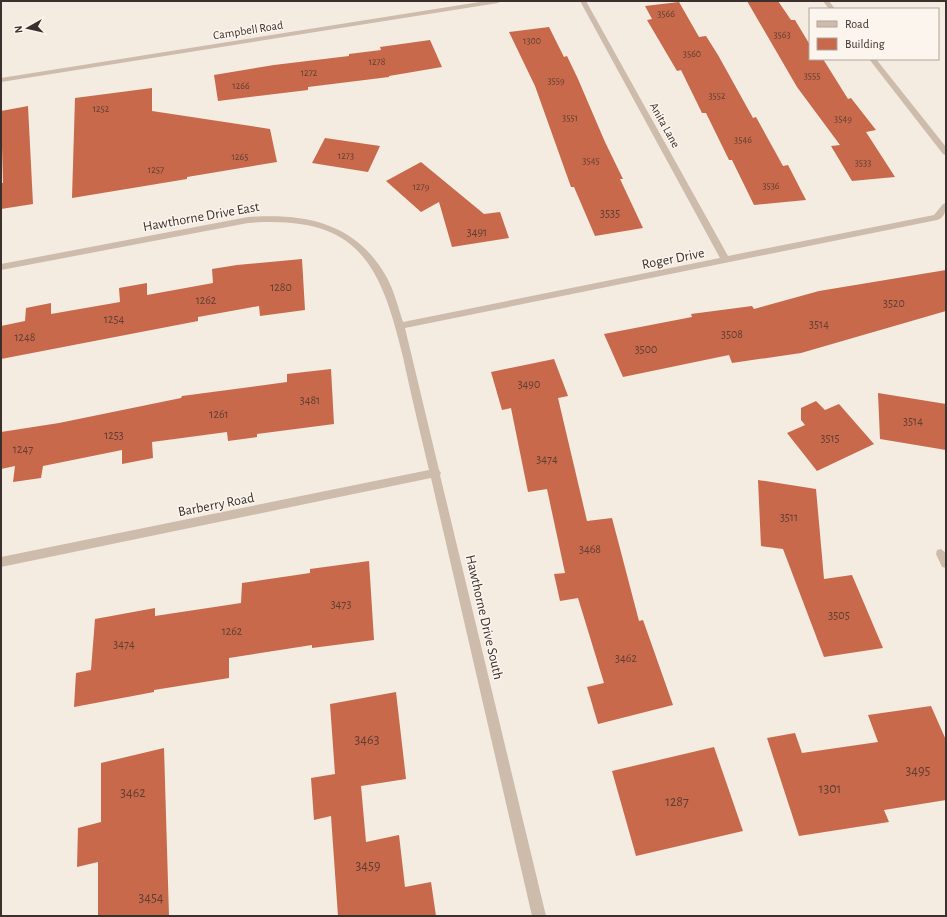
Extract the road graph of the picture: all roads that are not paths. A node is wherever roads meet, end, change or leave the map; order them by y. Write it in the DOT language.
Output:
graph roads {
  1 [pos="498,1"];
  2 [pos="583,1"];
  3 [pos="873,60"];
  4 [pos="1,80"];
  5 [pos="946,152"];
  6 [pos="946,206"];
  7 [pos="726,261"];
  8 [pos="1,267"];
  9 [pos="400,326"];
  10 [pos="436,473"];
  11 [pos="1,562"];
  12 [pos="539,916"];
  1 -- 4 [label="street, Campbell Road"];
  2 -- 7 [label="street, Anita Lane"];
  3 -- 5 [label="street"];
  6 -- 7 [label="street, Roger Drive"];
  7 -- 9 [label="street, Roger Drive"];
  8 -- 9 [label="street, Hawthorne Drive East"];
  9 -- 10 [label="street, Hawthorne Drive South"];
  10 -- 11 [label="street, Barberry Road"];
  10 -- 12 [label="street, Hawthorne Drive South"];
}
